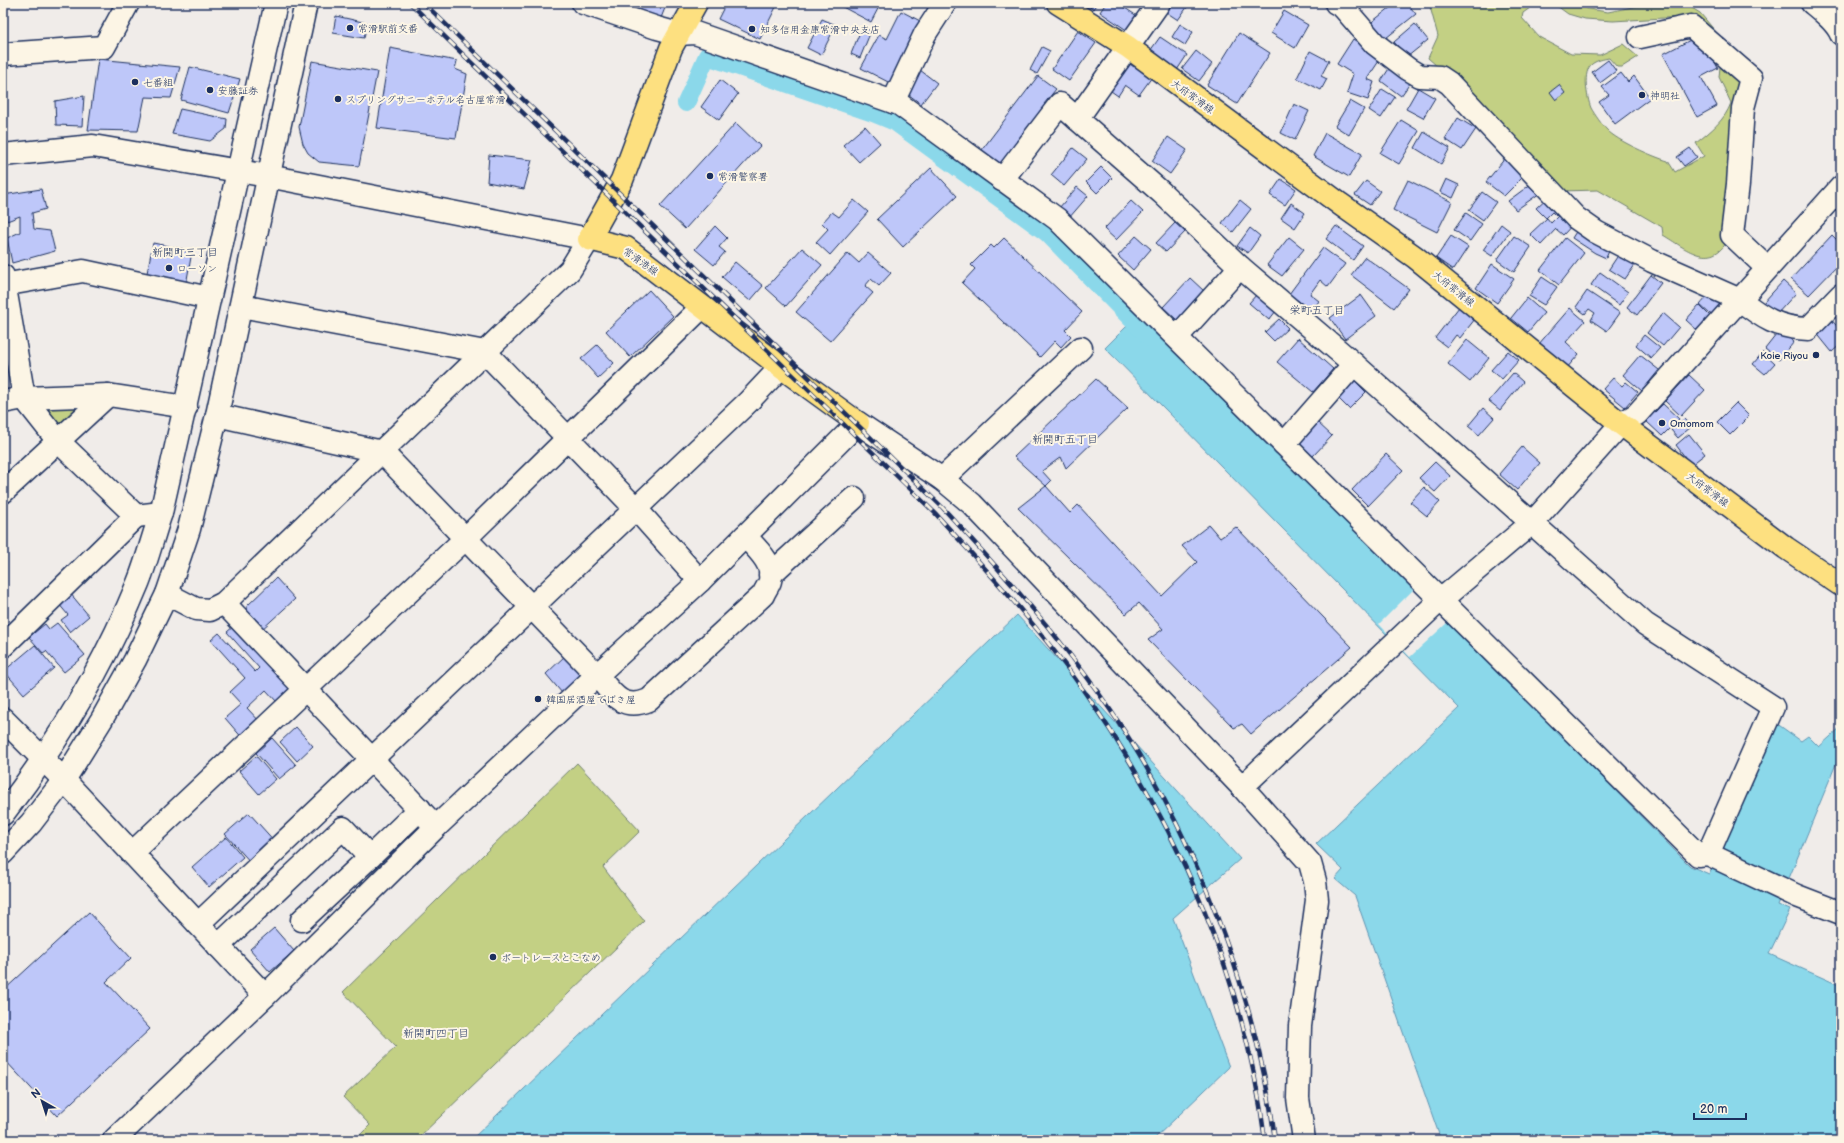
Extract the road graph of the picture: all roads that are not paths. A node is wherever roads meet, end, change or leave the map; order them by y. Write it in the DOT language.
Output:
graph roads {
  1 [pos="128,3"];
  2 [pos="276,3"];
  3 [pos="306,3"];
  4 [pos="583,3"];
  5 [pos="696,3"];
  6 [pos="945,3"];
  7 [pos="1058,3"];
  8 [pos="1159,3"];
  9 [pos="1336,3"];
  10 [pos="1812,3"];
  11 [pos="679,34"];
  12 [pos="1841,34"];
  13 [pos="1640,37"];
  14 [pos="1128,47"];
  15 [pos="3,54"];
  16 [pos="893,102"];
  17 [pos="1078,119"];
  18 [pos="3,156"];
  19 [pos="239,170"];
  20 [pos="268,176"];
  21 [pos="1002,180"];
  22 [pos="1841,187"];
  23 [pos="589,238"];
  24 [pos="1240,267"];
  25 [pos="1767,268"];
  26 [pos="4,282"];
  27 [pos="1841,295"];
  28 [pos="209,298"];
  29 [pos="1740,300"];
  30 [pos="241,306"];
  31 [pos="702,307"];
  32 [pos="1177,337"];
  33 [pos="1081,348"];
  34 [pos="485,352"];
  35 [pos="1354,364"];
  36 [pos="781,367"];
  37 [pos="108,395"];
  38 [pos="13,400"];
  39 [pos="186,408"];
  40 [pos="217,415"];
  41 [pos="858,423"];
  42 [pos="1620,424"];
  43 [pos="568,438"];
  44 [pos="58,440"];
  45 [pos="1284,444"];
  46 [pos="382,452"];
  47 [pos="942,479"];
  48 [pos="3,492"];
  49 [pos="854,498"];
  50 [pos="636,509"];
  51 [pos="161,513"];
  52 [pos="136,516"];
  53 [pos="1532,522"];
  54 [pos="745,536"];
  55 [pos="466,538"];
  56 [pos="770,575"];
  57 [pos="700,581"];
  58 [pos="1841,585"];
  59 [pos="167,594"];
  60 [pos="1438,602"];
  61 [pos="224,603"];
  62 [pos="531,606"];
  63 [pos="3,646"];
  64 [pos="597,674"];
  65 [pos="306,688"];
  66 [pos="3,719"];
  67 [pos="372,758"];
  68 [pos="44,760"];
  69 [pos="64,780"];
  70 [pos="1242,787"];
  71 [pos="420,809"];
  72 [pos="3,814"];
  73 [pos="436,827"];
  74 [pos="132,853"];
  75 [pos="3,854"];
  76 [pos="1708,854"];
  77 [pos="370,857"];
  78 [pos="1841,913"];
  79 [pos="302,920"];
  80 [pos="198,924"];
  81 [pos="218,946"];
  82 [pos="265,996"];
  83 [pos="114,1140"];
  84 [pos="1304,1140"];
  1 -- 15 [label="street"];
  2 -- 19 [label="street"];
  3 -- 20 [label="street"];
  4 -- 11 [label="street"];
  5 -- 11 [label="main road"];
  6 -- 16 [label="street"];
  7 -- 14 [label="main road, 大府常滑線"];
  8 -- 14 [label="street"];
  9 -- 29 [label="street"];
  10 -- 12 [label="street"];
  11 -- 16 [label="street"];
  11 -- 23 [label="main road"];
  13 -- 25 [label="street"];
  14 -- 17 [label="street"];
  14 -- 42 [label="main road, 大府常滑線"];
  16 -- 21 [label="street"];
  17 -- 21 [label="street"];
  17 -- 24 [label="street"];
  18 -- 19 [label="street"];
  19 -- 20 [label="street"];
  19 -- 28 [label="street"];
  20 -- 23 [label="street"];
  20 -- 30 [label="street"];
  21 -- 32 [label="street"];
  22 -- 25 [label="street"];
  23 -- 31 [label="main road, 常滑港線"];
  23 -- 34 [label="street"];
  24 -- 32 [label="street"];
  24 -- 35 [label="street"];
  25 -- 29 [label="street"];
  26 -- 28 [label="street"];
  26 -- 38 [label="street"];
  27 -- 29 [label="street"];
  28 -- 39 [label="street"];
  29 -- 42 [label="street"];
  30 -- 34 [label="street"];
  30 -- 40 [label="street"];
  31 -- 36 [label="main road, 常滑港線"];
  31 -- 43 [label="street"];
  32 -- 45 [label="street"];
  33 -- 47 [label="street"];
  34 -- 43 [label="street"];
  34 -- 46 [label="street"];
  35 -- 45 [label="street"];
  35 -- 53 [label="street"];
  36 -- 41 [label="main road, 常滑港線"];
  36 -- 50 [label="street"];
  37 -- 38 [label="street"];
  37 -- 39 [label="street"];
  37 -- 44 [label="street"];
  38 -- 44 [label="street"];
  39 -- 51 [label="street"];
  40 -- 46 [label="street"];
  40 -- 59 [label="street"];
  41 -- 47 [label="street"];
  41 -- 54 [label="street"];
  42 -- 53 [label="street"];
  42 -- 58 [label="main road, 大府常滑線"];
  43 -- 50 [label="street"];
  43 -- 55 [label="street"];
  44 -- 48 [label="street"];
  44 -- 52 [label="street"];
  45 -- 60 [label="street"];
  46 -- 55 [label="street"];
  46 -- 61 [label="street"];
  47 -- 70 [label="street"];
  49 -- 56 [label="street"];
  50 -- 57 [label="street"];
  50 -- 62 [label="street"];
  51 -- 52 [label="street"];
  51 -- 68 [label="street"];
  52 -- 63 [label="street"];
  53 -- 60 [label="street"];
  53 -- 76 [label="street"];
  54 -- 56 [label="street"];
  54 -- 57 [label="street"];
  55 -- 62 [label="street"];
  55 -- 65 [label="street"];
  56 -- 64 [label="street"];
  57 -- 64 [label="street"];
  59 -- 61 [label="street"];
  59 -- 69 [label="street"];
  60 -- 70 [label="street"];
  60 -- 76 [label="street"];
  61 -- 65 [label="street"];
  62 -- 64 [label="street"];
  62 -- 67 [label="street"];
  64 -- 73 [label="street"];
  65 -- 67 [label="street"];
  65 -- 74 [label="street"];
  66 -- 68 [label="street"];
  67 -- 71 [label="street"];
  67 -- 80 [label="street"];
  68 -- 69 [label="street"];
  68 -- 72 [label="street"];
  69 -- 74 [label="street"];
  69 -- 75 [label="street"];
  70 -- 84 [label="street"];
  71 -- 73 [label="street"];
  71 -- 77 [label="street"];
  73 -- 82 [label="street"];
  74 -- 80 [label="street"];
  76 -- 78 [label="street"];
  77 -- 79 [label="street"];
  77 -- 81 [label="street"];
  80 -- 81 [label="street"];
  81 -- 82 [label="street"];
  82 -- 83 [label="street"];
}
